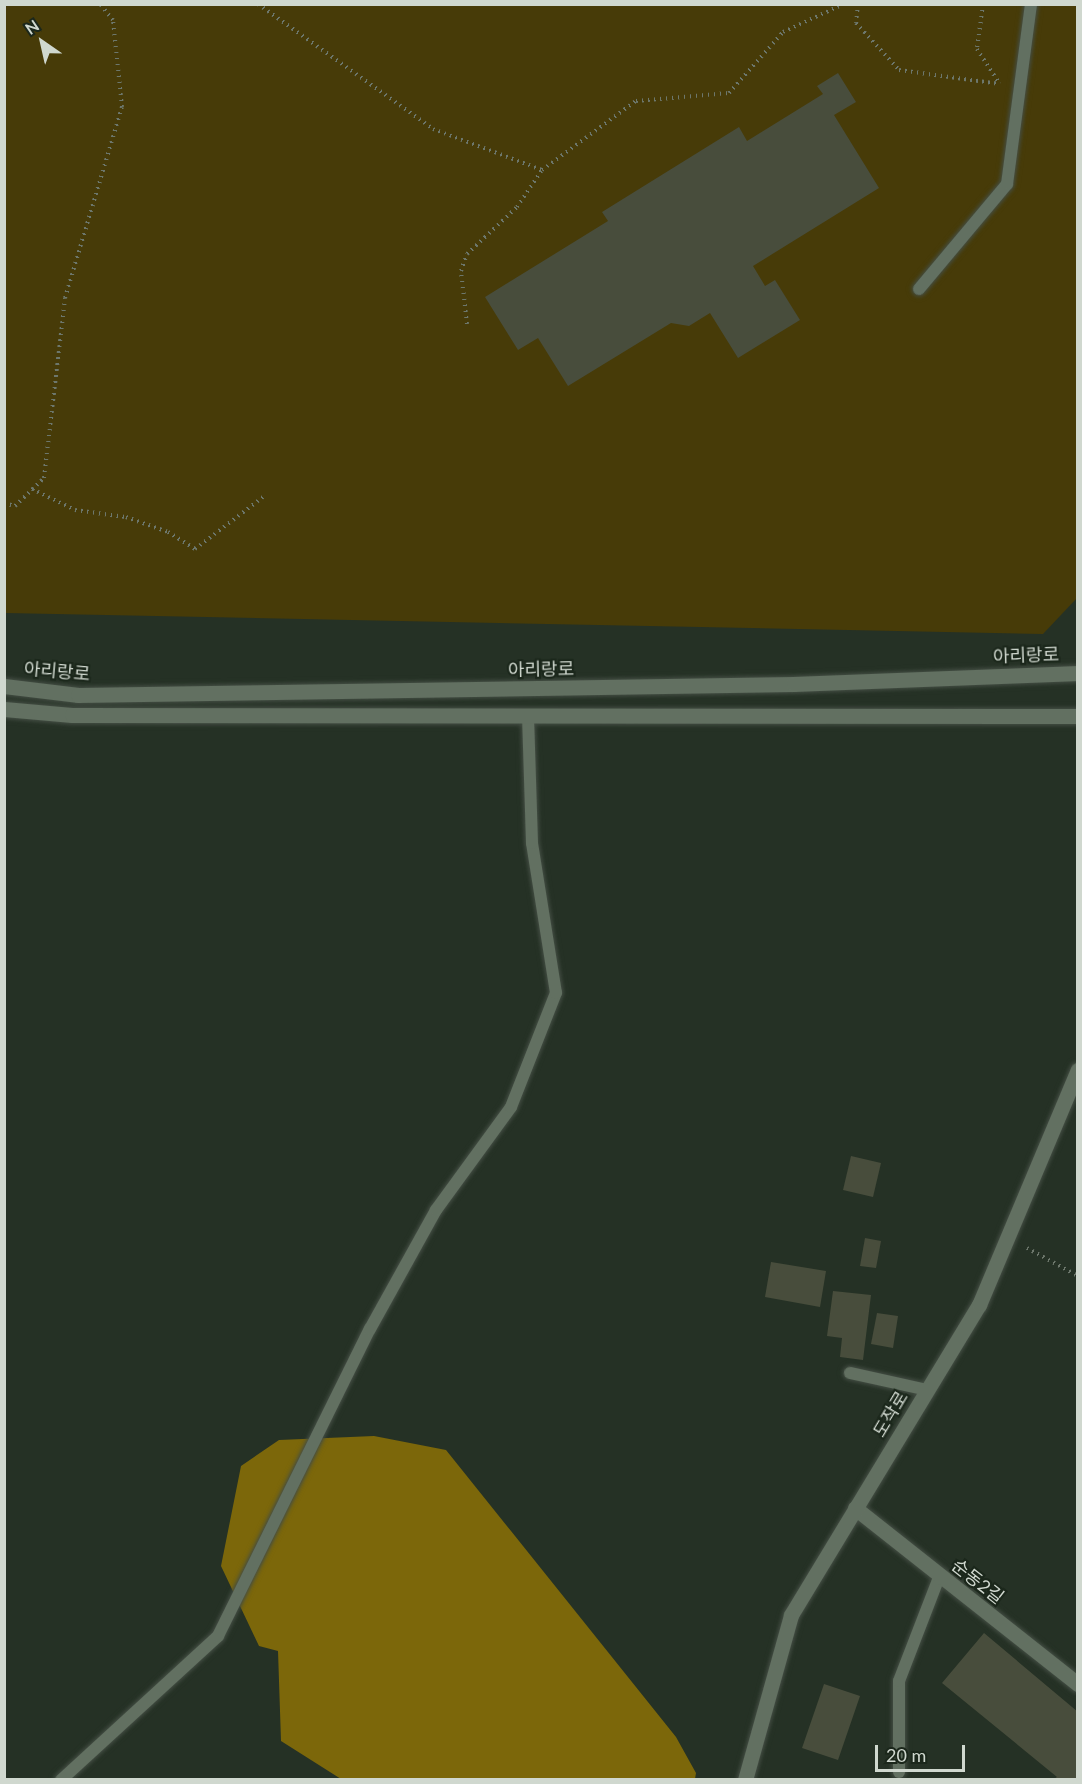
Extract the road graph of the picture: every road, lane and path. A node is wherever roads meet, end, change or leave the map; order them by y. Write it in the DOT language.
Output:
graph roads {
  1 [pos="100,4"];
  2 [pos="258,4"];
  3 [pos="844,4"];
  4 [pos="858,4"];
  5 [pos="983,4"];
  6 [pos="1031,4"];
  7 [pos="1000,84"];
  8 [pos="1018,110"];
  9 [pos="542,170"];
  10 [pos="919,289"];
  11 [pos="467,324"];
  12 [pos="32,489"];
  13 [pos="263,497"];
  14 [pos="4,503"];
  15 [pos="1077,673"];
  16 [pos="4,686"];
  17 [pos="4,709"];
  18 [pos="528,716"];
  19 [pos="1077,716"];
  20 [pos="1077,1070"];
  21 [pos="1008,1238"];
  22 [pos="1077,1276"];
  23 [pos="850,1373"];
  24 [pos="927,1390"];
  25 [pos="855,1508"];
  26 [pos="940,1575"];
  27 [pos="1077,1684"];
  28 [pos="899,1772"];
  29 [pos="61,1779"];
  30 [pos="745,1779"];
  1 -- 12 [label="path"];
  2 -- 9 [label="path"];
  3 -- 9 [label="path"];
  4 -- 7 [label="path"];
  5 -- 7 [label="path"];
  6 -- 8 [label="lane"];
  7 -- 8 [label="path"];
  8 -- 10 [label="lane"];
  9 -- 11 [label="path"];
  12 -- 13 [label="path"];
  12 -- 14 [label="path"];
  15 -- 16 [label="main road, 아리랑로"];
  17 -- 18 [label="main road"];
  18 -- 19 [label="main road"];
  18 -- 29 [label="lane"];
  20 -- 21 [label="main road, 도작로"];
  21 -- 22 [label="path"];
  21 -- 24 [label="main road, 도작로"];
  23 -- 24 [label="lane"];
  24 -- 25 [label="main road, 도작로"];
  25 -- 26 [label="main road, 순동2길"];
  25 -- 30 [label="main road, 도작로"];
  26 -- 27 [label="main road, 순동2길"];
  26 -- 28 [label="lane"];
}
